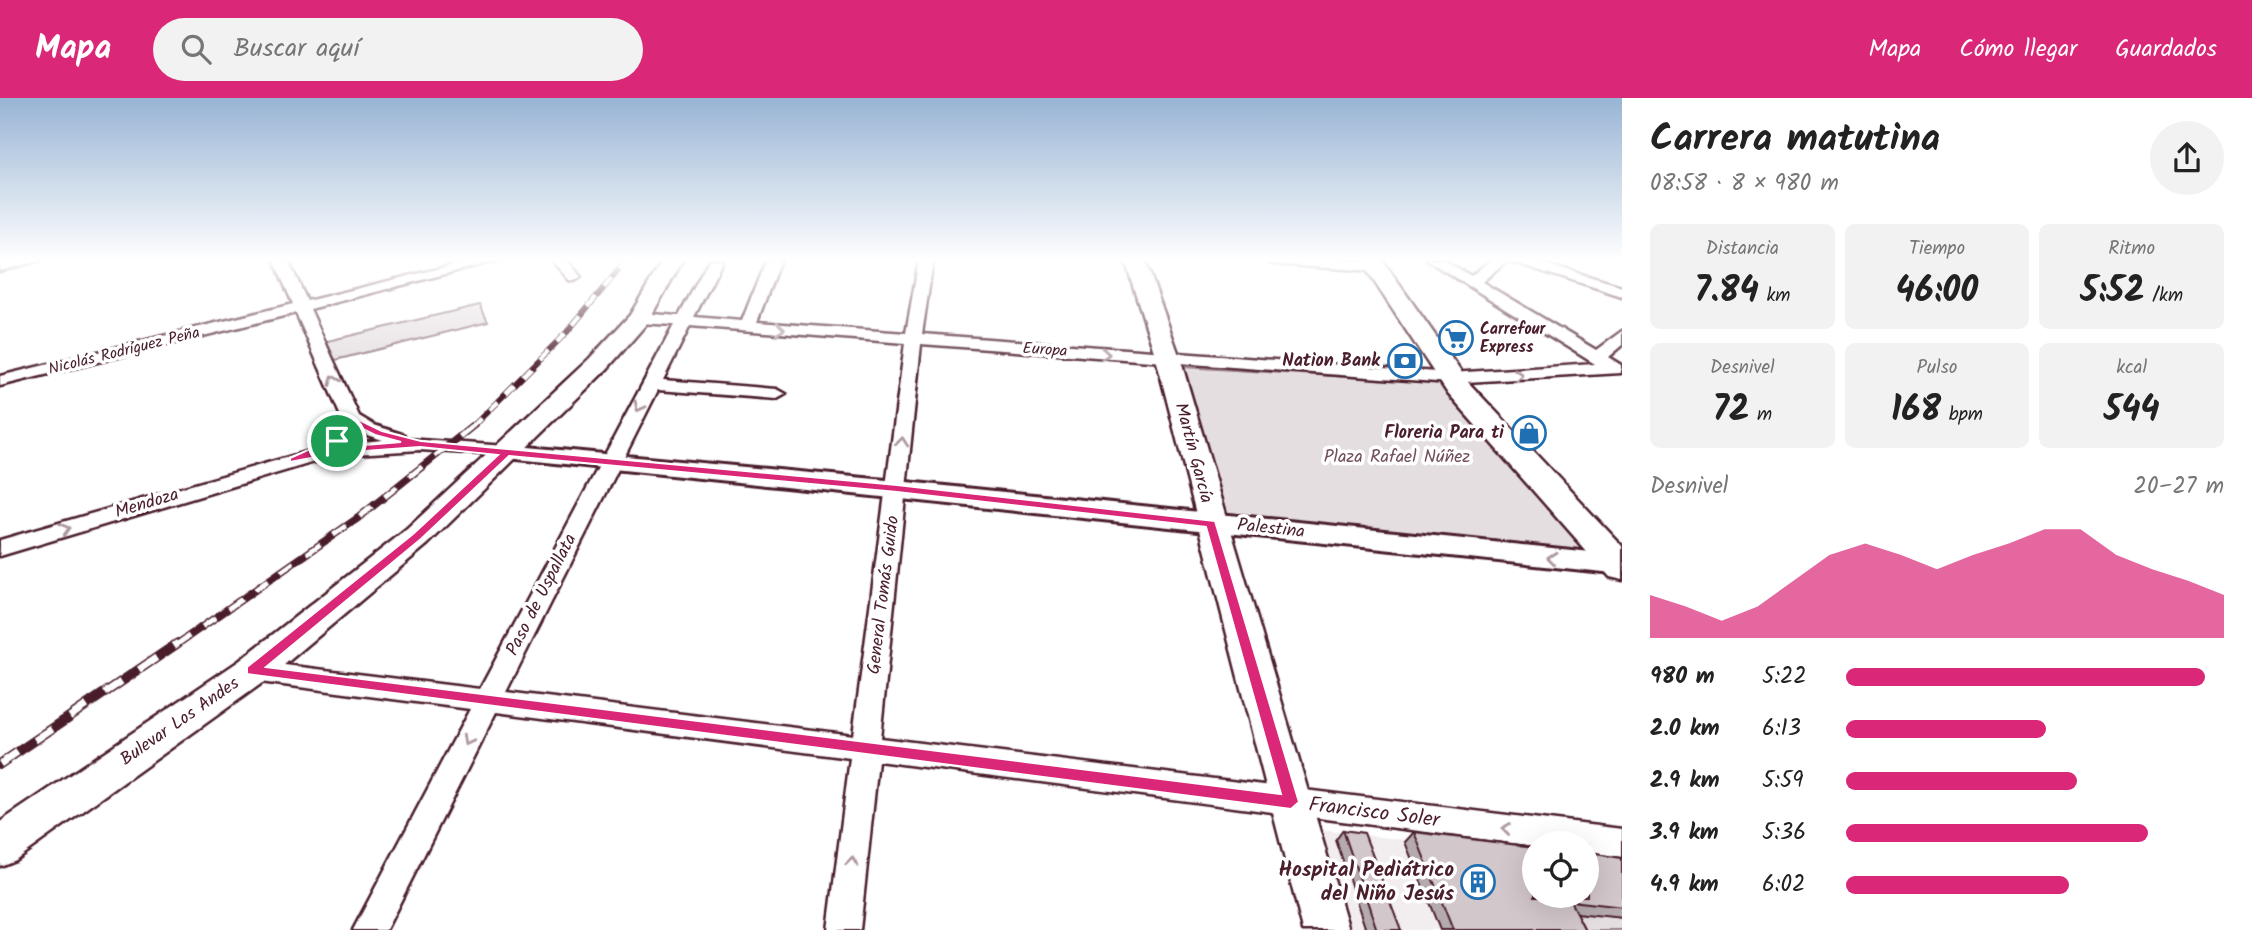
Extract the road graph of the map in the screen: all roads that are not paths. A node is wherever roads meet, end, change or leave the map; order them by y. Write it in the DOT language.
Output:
graph roads {
  1 [pos="298,299"];
  2 [pos="334,299"];
  3 [pos="650,299"];
  4 [pos="695,299"];
  5 [pos="758,299"];
  6 [pos="920,299"];
  7 [pos="1148,299"];
  8 [pos="1396,299"];
  9 [pos="1498,299"];
  10 [pos="301,307"];
  11 [pos="639,318"];
  12 [pos="683,321"];
  13 [pos="748,326"];
  14 [pos="1622,336"];
  15 [pos="913,340"];
  16 [pos="1168,358"];
  17 [pos="1596,359"];
  18 [pos="1618,370"];
  19 [pos="1450,378"];
  20 [pos="0,381"];
  21 [pos="652,384"];
  22 [pos="776,394"];
  23 [pos="351,419"];
  24 [pos="420,444"];
  25 [pos="506,452"];
  26 [pos="294,460"];
  27 [pos="610,462"];
  28 [pos="897,489"];
  29 [pos="1211,523"];
  30 [pos="0,548"];
  31 [pos="1621,566"];
  32 [pos="252,671"];
  33 [pos="489,699"];
  34 [pos="867,747"];
  35 [pos="1291,802"];
  36 [pos="1622,843"];
  37 [pos="0,846"];
  38 [pos="369,930"];
  39 [pos="844,930"];
  40 [pos="1326,930"];
  1 -- 10 [label="street"];
  2 -- 10 [label="street, Nicolás Rodríguez Peña"];
  3 -- 11 [label="main road, Bulevar Los Andes"];
  4 -- 12 [label="street, Paso de Uspallata"];
  5 -- 13 [label="street"];
  6 -- 15 [label="street, General Tomás Guido"];
  7 -- 16 [label="main road, Martín García"];
  8 -- 19 [label="main road"];
  9 -- 17 [label="street"];
  10 -- 20 [label="street, Nicolás Rodríguez Peña"];
  23 -- 10 [label="street, one-way"];
  11 -- 12 [label="street, Europa"];
  11 -- 25 [label="main road, Bulevar Los Andes"];
  12 -- 13 [label="street, Europa"];
  12 -- 21 [label="street, Paso de Uspallata"];
  13 -- 15 [label="street, Europa, one-way"];
  14 -- 17 [label="street"];
  15 -- 16 [label="street, Europa, one-way"];
  28 -- 15 [label="street, General Tomás Guido, one-way"];
  16 -- 19 [label="street, Europa"];
  16 -- 29 [label="main road, Martín García"];
  17 -- 18 [label="street"];
  19 -- 18 [label="street, Europa, one-way"];
  19 -- 31 [label="main road"];
  21 -- 22 [label="street"];
  21 -- 27 [label="street, Paso de Uspallata, one-way"];
  23 -- 24 [label="street"];
  23 -- 26 [label="street, Mendoza"];
  24 -- 25 [label="street, Palestina"];
  24 -- 26 [label="street, Mendoza"];
  25 -- 27 [label="street, Palestina"];
  25 -- 32 [label="main road, Bulevar Los Andes"];
  30 -- 26 [label="street, Mendoza, one-way"];
  27 -- 28 [label="street, Palestina"];
  27 -- 33 [label="street, Paso de Uspallata"];
  28 -- 29 [label="street, Palestina"];
  28 -- 34 [label="street, General Tomás Guido"];
  31 -- 29 [label="street, Palestina, one-way"];
  29 -- 35 [label="main road, Martín García"];
  32 -- 33 [label="street, Francisco Soler"];
  32 -- 37 [label="main road, Bulevar Los Andes"];
  33 -- 34 [label="street, Francisco Soler"];
  33 -- 38 [label="street, Paso de Uspallata, one-way"];
  34 -- 35 [label="street, Francisco Soler"];
  39 -- 34 [label="street, General Tomás Guido, one-way"];
  36 -- 35 [label="street, Francisco Soler, one-way"];
  35 -- 40 [label="main road, Martín García"];
}
